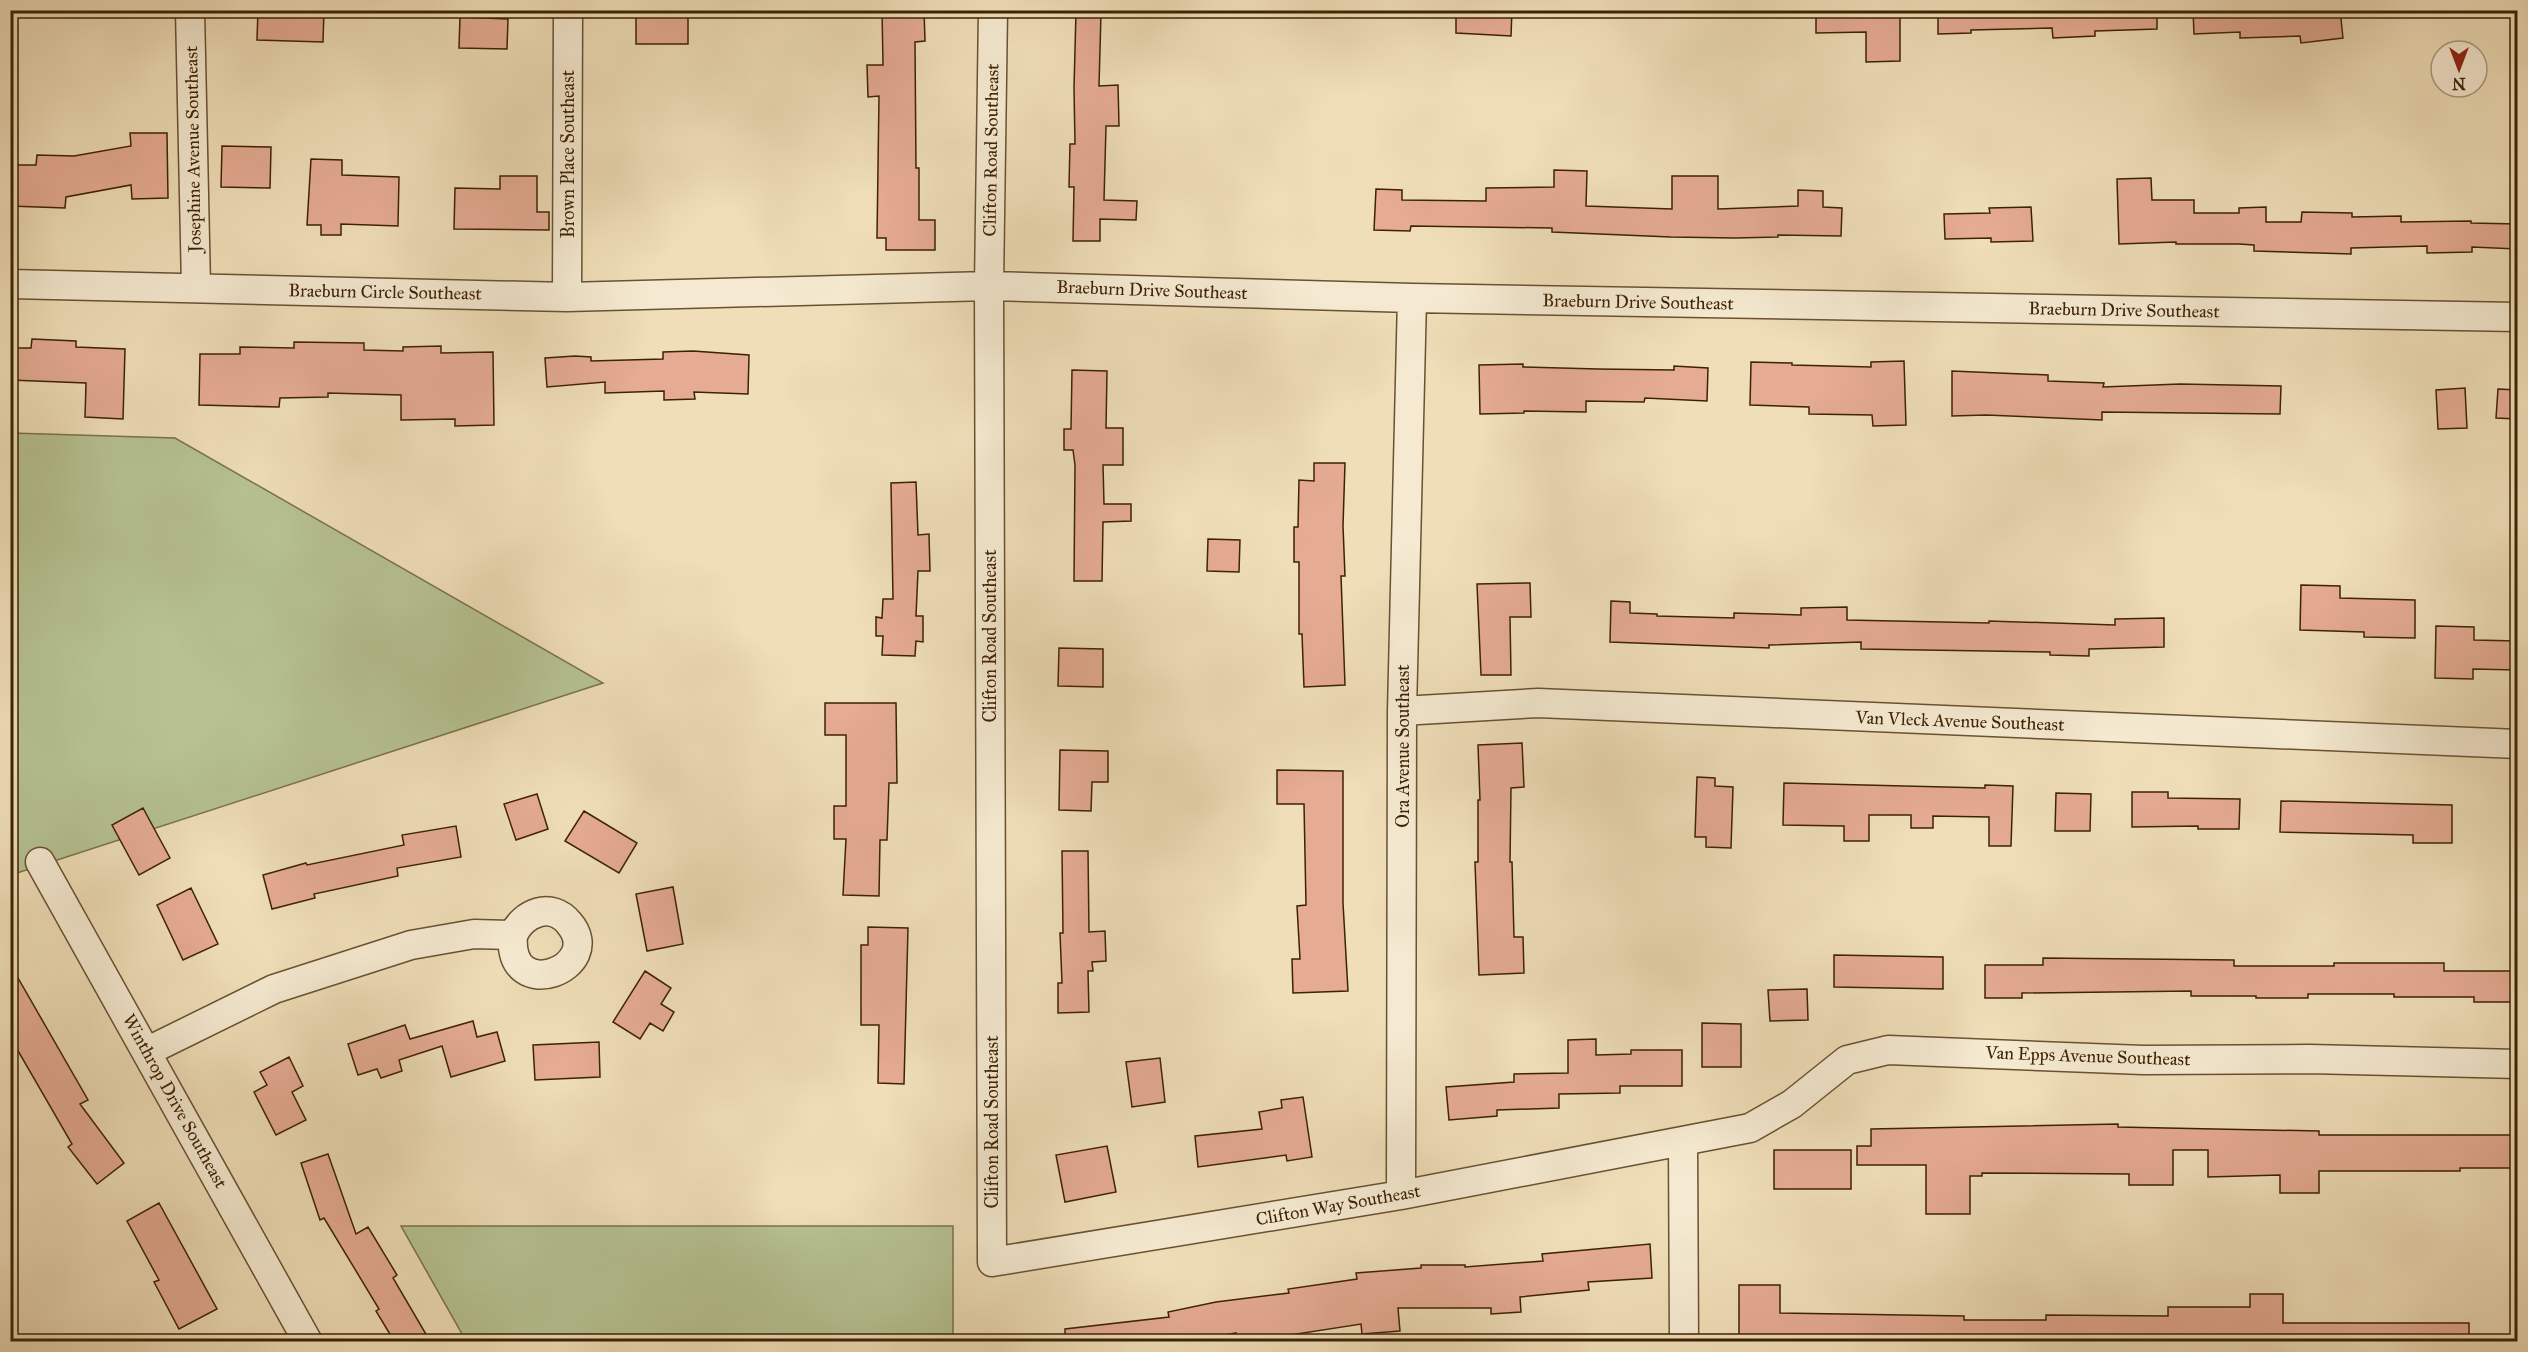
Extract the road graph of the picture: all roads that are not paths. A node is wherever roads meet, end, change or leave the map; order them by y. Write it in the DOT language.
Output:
graph roads {
  1 [pos="190,10"];
  2 [pos="568,10"];
  3 [pos="993,10"];
  4 [pos="10,284"];
  5 [pos="989,286"];
  6 [pos="196,287"];
  7 [pos="759,292"];
  8 [pos="567,297"];
  9 [pos="1412,298"];
  10 [pos="2517,316"];
  11 [pos="1402,711"];
  12 [pos="2517,744"];
  13 [pos="40,862"];
  14 [pos="513,935"];
  15 [pos="148,1051"];
  16 [pos="2517,1064"];
  17 [pos="1683,1141"];
  18 [pos="1401,1195"];
  19 [pos="992,1262"];
  20 [pos="308,1341"];
  21 [pos="1684,1341"];
  1 -- 6 [label="street, Josephine Avenue Southeast"];
  2 -- 8 [label="street, Brown Place Southeast"];
  3 -- 5 [label="street, Clifton Road Southeast"];
  4 -- 6 [label="street, Braeburn Circle Southeast"];
  5 -- 7 [label="street, Braeburn Drive Southeast"];
  5 -- 9 [label="street, Braeburn Drive Southeast"];
  5 -- 19 [label="street, Clifton Road Southeast"];
  6 -- 8 [label="street, Braeburn Circle Southeast"];
  7 -- 8 [label="street, Braeburn Circle Southeast"];
  9 -- 10 [label="street, Braeburn Drive Southeast"];
  9 -- 11 [label="street, Ora Avenue Southeast"];
  11 -- 12 [label="street, Van Vleck Avenue Southeast"];
  11 -- 18 [label="street, Ora Avenue Southeast"];
  13 -- 15 [label="street, Winthrop Drive Southeast"];
  14 -- 15 [label="street"];
  15 -- 20 [label="street, Winthrop Drive Southeast"];
  16 -- 17 [label="street, Van Epps Avenue Southeast"];
  17 -- 18 [label="street, Clifton Way Southeast"];
  17 -- 21 [label="street"];
  18 -- 19 [label="street, Clifton Way Southeast"];
}
